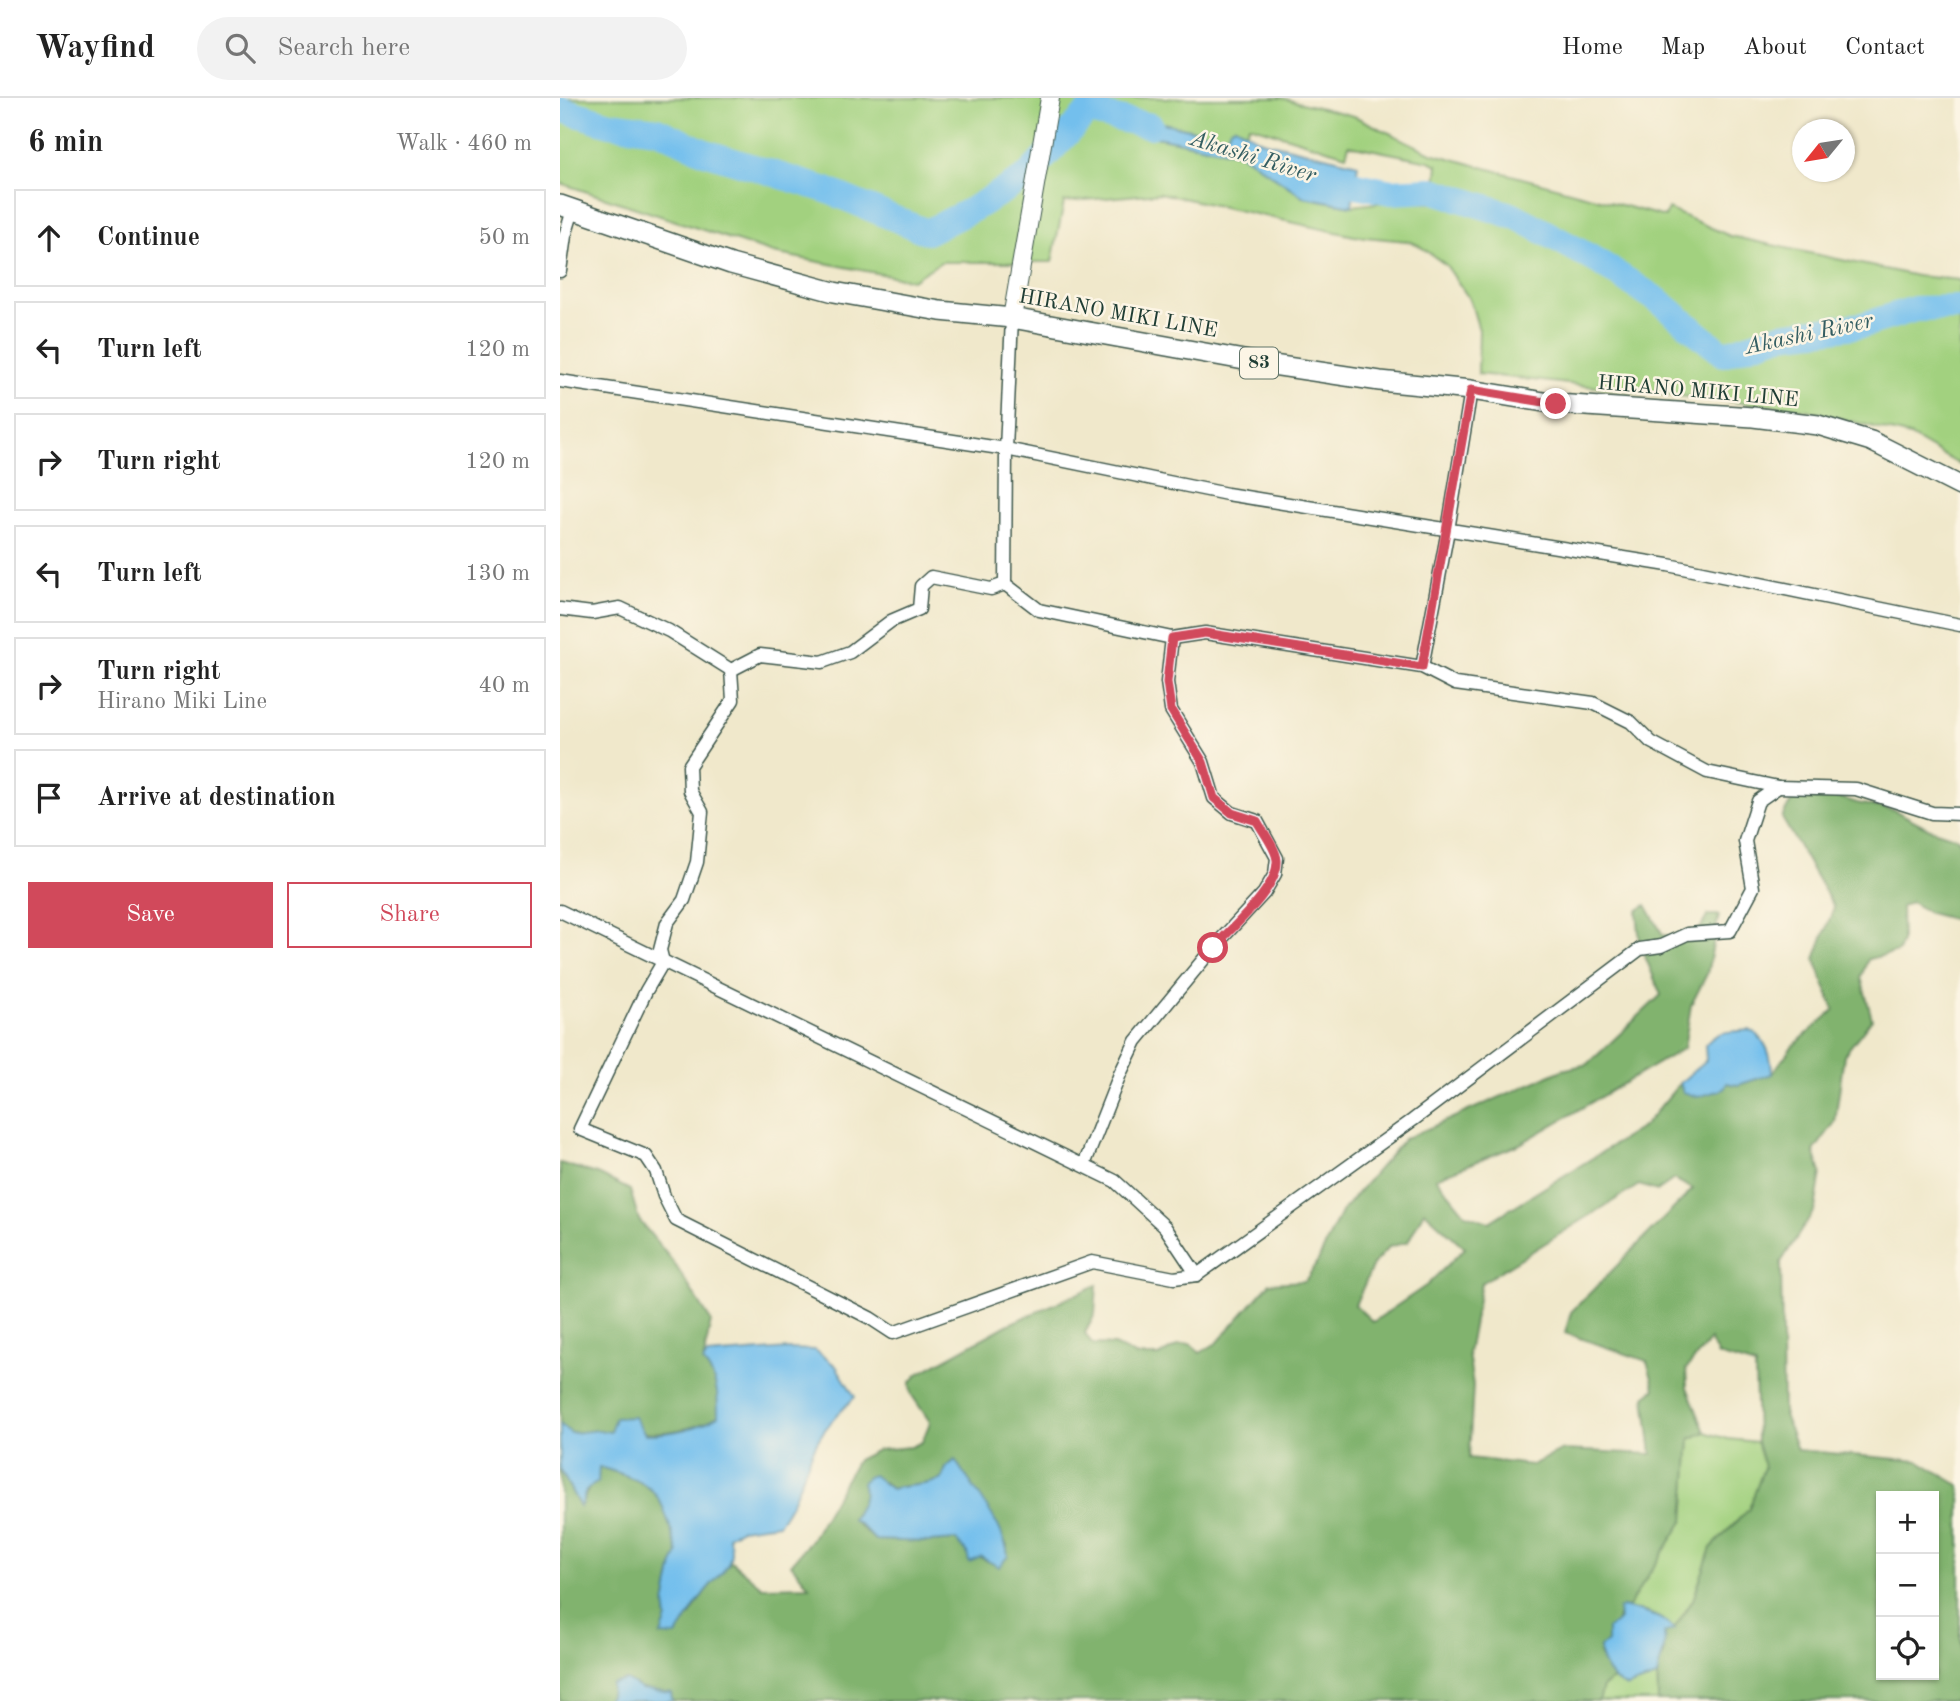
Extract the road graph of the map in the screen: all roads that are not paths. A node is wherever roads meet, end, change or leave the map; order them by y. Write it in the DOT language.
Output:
graph roads {
  1 [pos="1050,98"];
  2 [pos="567,208"];
  3 [pos="560,271"];
  4 [pos="1012,312"];
  5 [pos="560,381"];
  6 [pos="1471,390"];
  7 [pos="1006,449"];
  8 [pos="1960,486"];
  9 [pos="1448,530"];
  10 [pos="1005,584"];
  11 [pos="560,609"];
  12 [pos="1960,625"];
  13 [pos="1172,638"];
  14 [pos="1422,667"];
  15 [pos="731,670"];
  16 [pos="1778,787"];
  17 [pos="1960,814"];
  18 [pos="560,911"];
  19 [pos="663,962"];
  20 [pos="1084,1165"];
  21 [pos="1197,1275"];
  1 -- 4 [label="street"];
  2 -- 3 [label="street"];
  2 -- 4 [label="main road, HIRANO MIKI LINE / 83"];
  4 -- 6 [label="main road, HIRANO MIKI LINE / 83"];
  4 -- 7 [label="street"];
  5 -- 7 [label="street"];
  6 -- 8 [label="main road, HIRANO MIKI LINE / 83"];
  6 -- 9 [label="street"];
  7 -- 9 [label="street"];
  7 -- 10 [label="street"];
  9 -- 12 [label="street"];
  9 -- 14 [label="street"];
  10 -- 13 [label="street"];
  10 -- 15 [label="street"];
  11 -- 15 [label="street"];
  13 -- 14 [label="street"];
  13 -- 20 [label="street"];
  14 -- 16 [label="street"];
  15 -- 19 [label="street"];
  16 -- 17 [label="street"];
  16 -- 21 [label="street"];
  18 -- 19 [label="street"];
  19 -- 20 [label="street"];
  19 -- 21 [label="street"];
  20 -- 21 [label="street"];
}
